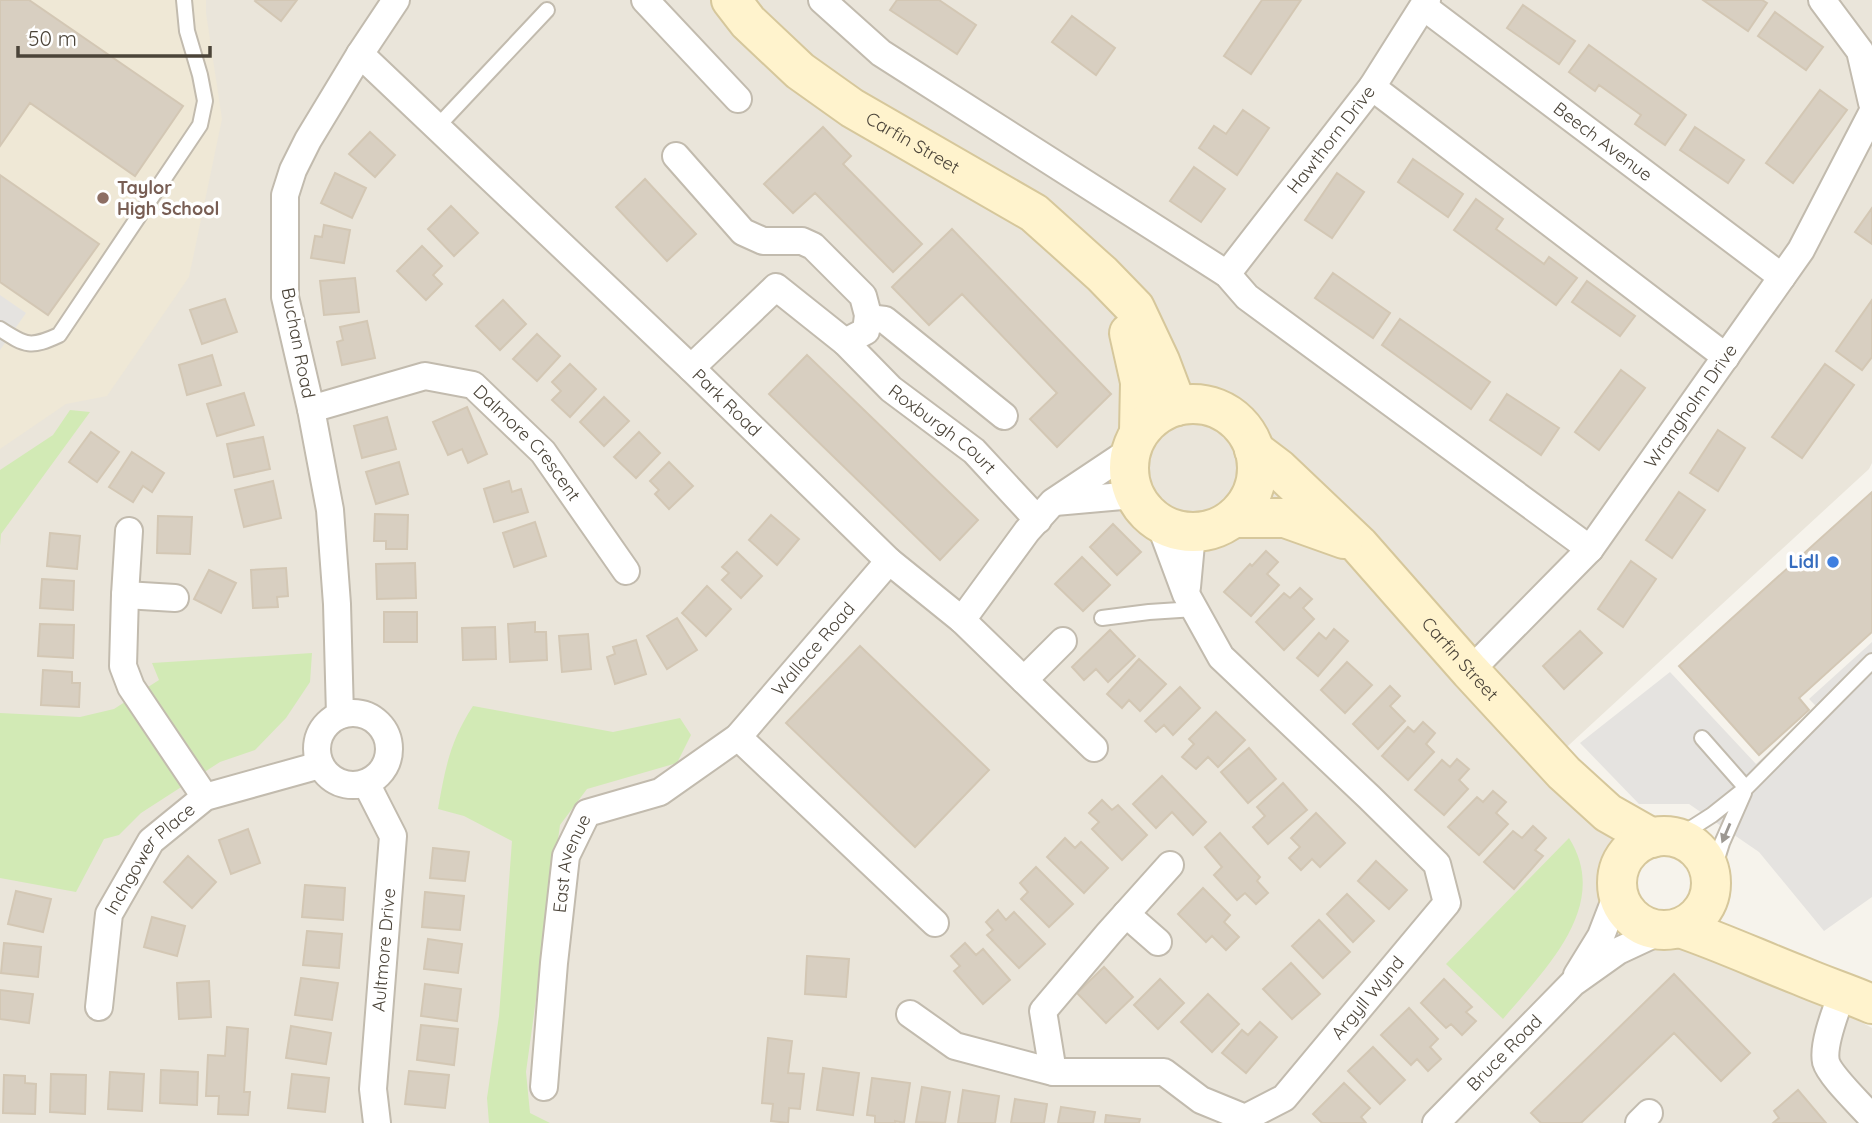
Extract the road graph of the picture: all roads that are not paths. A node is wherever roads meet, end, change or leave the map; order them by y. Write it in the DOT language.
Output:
graph roads {
  1 [pos="184,0"];
  2 [pos="396,0"];
  3 [pos="645,0"];
  4 [pos="731,0"];
  5 [pos="822,0"];
  6 [pos="1822,0"];
  7 [pos="1425,3"];
  8 [pos="547,10"];
  9 [pos="360,54"];
  10 [pos="1372,87"];
  11 [pos="738,99"];
  12 [pos="1872,103"];
  13 [pos="1872,113"];
  14 [pos="437,127"];
  15 [pos="676,156"];
  16 [pos="1102,274"];
  17 [pos="1227,274"];
  18 [pos="1782,277"];
  19 [pos="868,317"];
  20 [pos="0,329"];
  21 [pos="845,342"];
  22 [pos="1726,357"];
  23 [pos="691,368"];
  24 [pos="1177,406"];
  25 [pos="311,409"];
  26 [pos="1004,416"];
  27 [pos="1135,441"];
  28 [pos="1254,450"];
  29 [pos="1134,495"];
  30 [pos="1045,511"];
  31 [pos="1235,518"];
  32 [pos="1176,528"];
  33 [pos="130,531"];
  34 [pos="1359,545"];
  35 [pos="1590,548"];
  36 [pos="889,561"];
  37 [pos="626,571"];
  38 [pos="125,594"];
  39 [pos="175,598"];
  40 [pos="1190,602"];
  41 [pos="1102,618"];
  42 [pos="962,620"];
  43 [pos="1063,641"];
  44 [pos="1868,665"];
  45 [pos="1470,671"];
  46 [pos="1024,680"];
  47 [pos="341,715"];
  48 [pos="738,737"];
  49 [pos="1702,738"];
  50 [pos="1094,748"];
  51 [pos="320,765"];
  52 [pos="1564,773"];
  53 [pos="366,783"];
  54 [pos="1746,788"];
  55 [pos="205,797"];
  56 [pos="1664,838"];
  57 [pos="1170,865"];
  58 [pos="1711,882"];
  59 [pos="1618,884"];
  60 [pos="1126,914"];
  61 [pos="935,923"];
  62 [pos="1671,929"];
  63 [pos="1158,942"];
  64 [pos="1763,959"];
  65 [pos="1573,982"];
  66 [pos="1862,994"];
  67 [pos="99,1007"];
  68 [pos="910,1014"];
  69 [pos="1053,1072"];
  70 [pos="544,1087"];
  71 [pos="1872,1118"];
  72 [pos="377,1123"];
  73 [pos="1436,1123"];
  1 -- 20 [label="lane"];
  2 -- 9 [label="street, Buchan Road"];
  3 -- 11 [label="street"];
  4 -- 16 [label="main road, Carfin Street"];
  5 -- 17 [label="street"];
  6 -- 12 [label="street"];
  7 -- 10 [label="street, Hawthorn Drive"];
  7 -- 18 [label="street, Beech Avenue"];
  8 -- 14 [label="lane"];
  9 -- 14 [label="street, Park Road"];
  9 -- 25 [label="street, Buchan Road"];
  10 -- 17 [label="street, Hawthorn Drive"];
  10 -- 22 [label="street"];
  13 -- 18 [label="street, Wrangholm Drive"];
  14 -- 23 [label="street, Park Road"];
  15 -- 19 [label="street"];
  16 -- 24 [label="main road, Carfin Street"];
  16 -- 27 [label="main road, Carfin Street"];
  17 -- 35 [label="street"];
  18 -- 22 [label="street, Wrangholm Drive"];
  19 -- 21 [label="street"];
  19 -- 26 [label="street"];
  21 -- 23 [label="street, Roxburgh Court"];
  21 -- 30 [label="street, Roxburgh Court"];
  22 -- 35 [label="street, Wrangholm Drive"];
  23 -- 36 [label="street, Park Road"];
  24 -- 27 [label="main road"];
  24 -- 28 [label="main road"];
  25 -- 37 [label="street, Dalmore Crescent"];
  25 -- 47 [label="street, Buchan Road"];
  27 -- 29 [label="main road"];
  27 -- 30 [label="street"];
  28 -- 31 [label="main road"];
  28 -- 34 [label="main road, Carfin Street"];
  29 -- 30 [label="street"];
  29 -- 32 [label="main road"];
  30 -- 42 [label="street"];
  31 -- 32 [label="main road"];
  31 -- 34 [label="main road, Carfin Street"];
  32 -- 40 [label="street, Argyll Wynd"];
  33 -- 38 [label="street"];
  34 -- 45 [label="main road, Carfin Street"];
  35 -- 45 [label="street, Wrangholm Drive"];
  36 -- 42 [label="street, Park Road"];
  36 -- 48 [label="street, Wallace Road"];
  38 -- 39 [label="street"];
  38 -- 55 [label="street"];
  40 -- 41 [label="lane"];
  40 -- 69 [label="street, Argyll Wynd"];
  42 -- 46 [label="street, Park Road"];
  43 -- 46 [label="street"];
  44 -- 54 [label="lane"];
  45 -- 52 [label="main road, Carfin Street"];
  46 -- 50 [label="street, Park Road"];
  47 -- 51 [label="street"];
  47 -- 53 [label="street"];
  48 -- 61 [label="street"];
  48 -- 70 [label="street, East Avenue"];
  49 -- 54 [label="lane"];
  51 -- 53 [label="street"];
  51 -- 55 [label="street, Inchgower Place"];
  52 -- 56 [label="main road, Carfin Street"];
  52 -- 59 [label="main road, Carfin Street"];
  53 -- 72 [label="street, Aultmore Drive"];
  54 -- 56 [label="lane"];
  54 -- 58 [label="lane, one-way"];
  55 -- 67 [label="street, Inchgower Place"];
  56 -- 58 [label="main road"];
  56 -- 59 [label="main road"];
  57 -- 60 [label="street"];
  58 -- 62 [label="main road"];
  58 -- 64 [label="main road"];
  59 -- 62 [label="main road"];
  59 -- 65 [label="street, Bruce Road"];
  60 -- 63 [label="street"];
  60 -- 69 [label="street"];
  62 -- 64 [label="main road"];
  62 -- 65 [label="street, Bruce Road"];
  64 -- 66 [label="main road"];
  65 -- 73 [label="street, Bruce Road"];
  66 -- 71 [label="street"];
  68 -- 69 [label="street, Argyll Wynd"];
}
